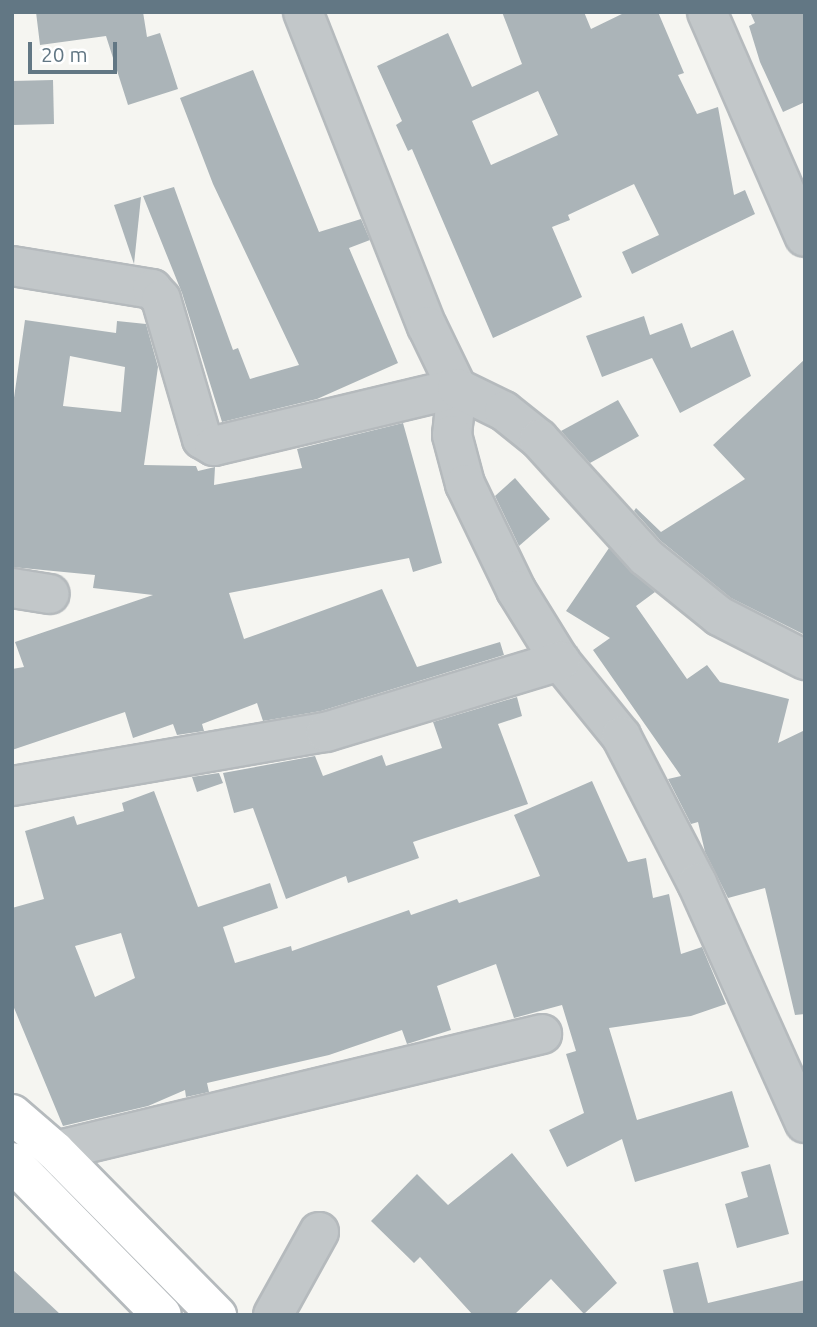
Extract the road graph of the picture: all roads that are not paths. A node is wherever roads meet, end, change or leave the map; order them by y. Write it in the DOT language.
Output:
graph roads {
  1 [pos="303,12"];
  2 [pos="708,12"];
  3 [pos="805,237"];
  4 [pos="12,266"];
  5 [pos="457,388"];
  6 [pos="12,588"];
  7 [pos="50,594"];
  8 [pos="805,660"];
  9 [pos="560,661"];
  10 [pos="12,786"];
  11 [pos="542,1034"];
  12 [pos="12,1114"];
  13 [pos="805,1123"];
  14 [pos="55,1151"];
  15 [pos="17,1167"];
  16 [pos="319,1232"];
  17 [pos="162,1315"];
  18 [pos="216,1315"];
  19 [pos="273,1315"];
  1 -- 5 [label="street"];
  2 -- 3 [label="street"];
  4 -- 5 [label="street"];
  5 -- 8 [label="street"];
  5 -- 9 [label="street"];
  6 -- 7 [label="street"];
  9 -- 10 [label="street"];
  9 -- 13 [label="street"];
  11 -- 14 [label="street"];
  12 -- 14 [label="main road"];
  14 -- 15 [label="street"];
  14 -- 18 [label="main road"];
  15 -- 17 [label="main road"];
  16 -- 19 [label="street"];
}
